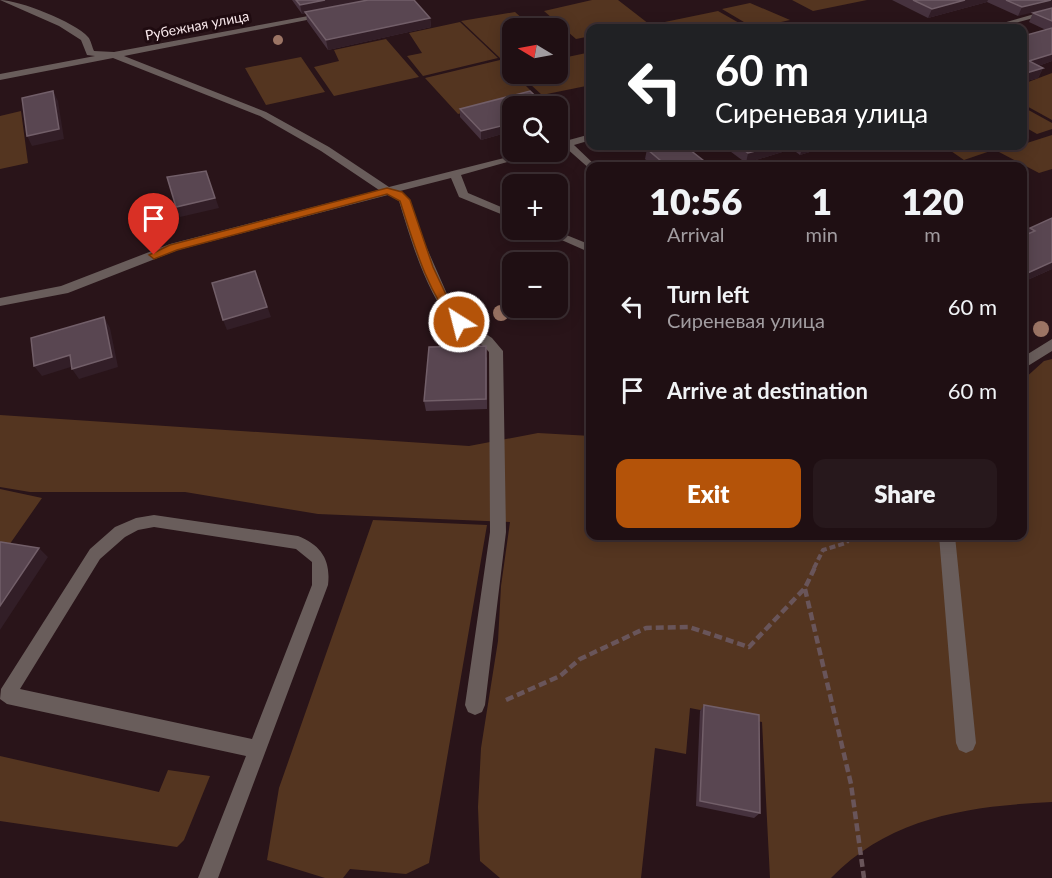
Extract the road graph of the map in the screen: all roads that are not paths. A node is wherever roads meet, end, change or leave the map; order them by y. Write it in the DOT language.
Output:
graph roads {
  1 [pos="4,0"];
  2 [pos="342,11"];
  3 [pos="1052,11"];
  4 [pos="1004,24"];
  5 [pos="114,55"];
  6 [pos="0,77"];
  7 [pos="586,138"];
  8 [pos="568,144"];
  9 [pos="568,149"];
  10 [pos="502,161"];
  11 [pos="586,163"];
  12 [pos="454,173"];
  13 [pos="387,191"];
  14 [pos="502,211"];
  15 [pos="568,240"];
  16 [pos="586,247"];
  17 [pos="0,302"];
  18 [pos="1052,344"];
  19 [pos="1027,361"];
  20 [pos="948,540"];
  21 [pos="475,705"];
  22 [pos="966,742"];
  23 [pos="256,749"];
  24 [pos="208,878"];
  1 -- 5 [label="street"];
  2 -- 5 [label="street, Рубежная улица"];
  3 -- 4 [label="street"];
  5 -- 6 [label="street, Рубежная улица"];
  5 -- 13 [label="street"];
  7 -- 8 [label="street"];
  9 -- 11 [label="street"];
  10 -- 12 [label="street"];
  12 -- 13 [label="street"];
  12 -- 14 [label="street"];
  13 -- 17 [label="street"];
  13 -- 21 [label="street"];
  15 -- 16 [label="street"];
  18 -- 19 [label="street"];
  20 -- 22 [label="street"];
  23 -- 23 [label="lane"];
  23 -- 24 [label="lane"];
}
